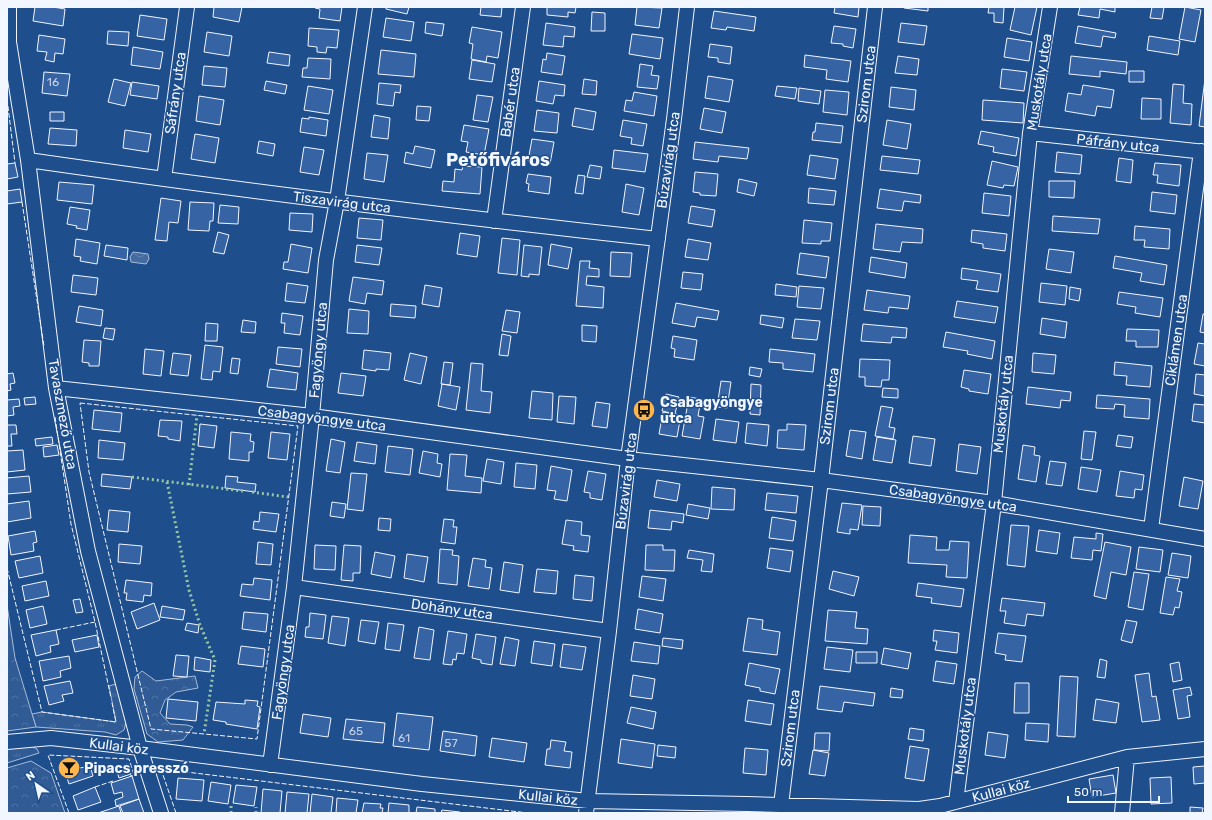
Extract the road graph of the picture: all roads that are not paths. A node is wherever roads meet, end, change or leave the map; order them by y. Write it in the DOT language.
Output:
graph roads {
  1 [pos="9,7"];
  2 [pos="187,7"];
  3 [pos="365,7"];
  4 [pos="522,7"];
  5 [pos="687,7"];
  6 [pos="875,7"];
  7 [pos="1050,7"];
  8 [pos="1030,133"];
  9 [pos="1203,152"];
  10 [pos="28,160"];
  11 [pos="164,179"];
  12 [pos="337,201"];
  13 [pos="494,221"];
  14 [pos="658,238"];
  15 [pos="56,388"];
  16 [pos="312,416"];
  17 [pos="628,459"];
  18 [pos="821,480"];
  19 [pos="994,503"];
  20 [pos="1151,529"];
  21 [pos="1205,539"];
  22 [pos="294,587"];
  23 [pos="609,631"];
  24 [pos="7,742"];
  25 [pos="140,748"];
  26 [pos="1205,749"];
  27 [pos="1127,757"];
  28 [pos="270,765"];
  29 [pos="956,802"];
  30 [pos="781,805"];
  31 [pos="587,807"];
  32 [pos="747,808"];
  33 [pos="162,813"];
  34 [pos="1122,813"];
  1 -- 10 [label="street, Tavaszmező utca"];
  2 -- 11 [label="street, Sáfrány utca"];
  3 -- 12 [label="street, Fagyöngy utca"];
  4 -- 13 [label="street, Babér utca"];
  5 -- 14 [label="street, Búzavirág utca"];
  6 -- 18 [label="street, Szirom utca"];
  7 -- 8 [label="street, Muskotály utca"];
  8 -- 9 [label="street, Páfrány utca"];
  8 -- 19 [label="street, Muskotály utca"];
  9 -- 20 [label="street, Ciklámen utca"];
  10 -- 11 [label="street, Tiszavirág utca"];
  10 -- 15 [label="street, Tavaszmező utca"];
  11 -- 12 [label="street, Tiszavirág utca"];
  12 -- 13 [label="street, Tiszavirág utca"];
  12 -- 16 [label="street, Fagyöngy utca"];
  13 -- 14 [label="street, Tiszavirág utca"];
  14 -- 17 [label="street, Búzavirág utca"];
  15 -- 16 [label="street, Csabagyöngye utca"];
  15 -- 25 [label="street, Tavaszmező utca"];
  16 -- 17 [label="street, Csabagyöngye utca"];
  16 -- 22 [label="street, Fagyöngy utca"];
  17 -- 18 [label="street, Csabagyöngye utca"];
  17 -- 23 [label="street, Búzavirág utca"];
  18 -- 19 [label="street, Csabagyöngye utca"];
  18 -- 30 [label="street, Szirom utca"];
  19 -- 20 [label="street, Csabagyöngye utca"];
  19 -- 29 [label="street, Muskotály utca"];
  20 -- 21 [label="street, Csabagyöngye utca"];
  22 -- 23 [label="street, Dohány utca"];
  22 -- 28 [label="street, Fagyöngy utca"];
  23 -- 31 [label="street, Búzavirág utca"];
  24 -- 25 [label="street, Kullai köz"];
  25 -- 28 [label="street, Kullai köz"];
  25 -- 33 [label="street, Tavaszmező utca"];
  26 -- 27 [label="street, Kullai köz"];
  27 -- 29 [label="street, Kullai köz"];
  27 -- 34 [label="street"];
  28 -- 31 [label="street, Kullai köz"];
  29 -- 30 [label="street, Kullai köz"];
  30 -- 32 [label="street, Kullai köz"];
  31 -- 32 [label="street, Kullai köz"];
}
